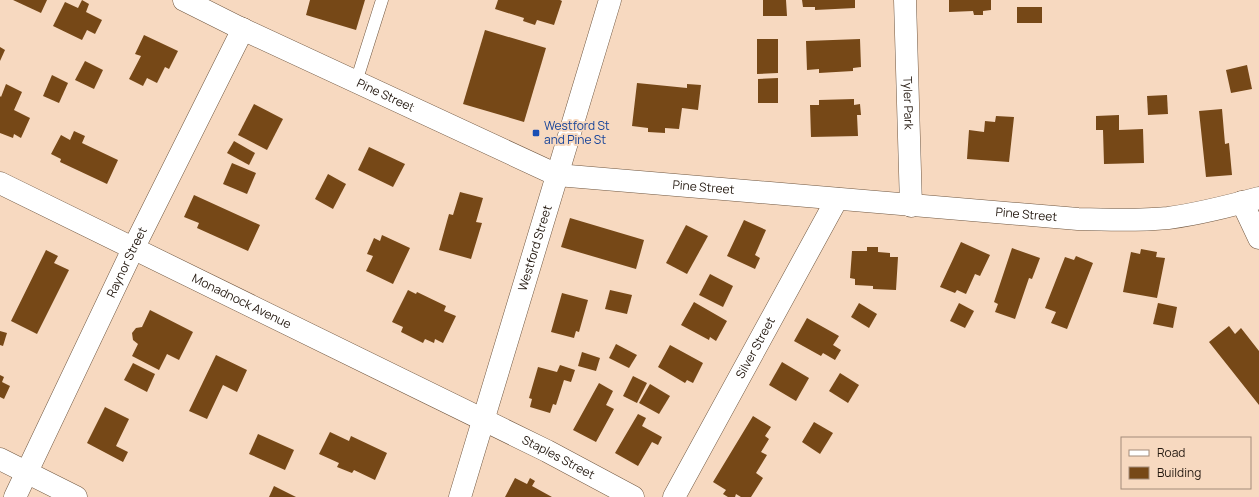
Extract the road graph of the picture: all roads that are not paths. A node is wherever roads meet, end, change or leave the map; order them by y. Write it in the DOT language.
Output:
graph roads {
  1 [pos="184,0"];
  2 [pos="382,0"];
  3 [pos="610,0"];
  4 [pos="905,0"];
  5 [pos="243,29"];
  6 [pos="356,82"];
  7 [pos="557,175"];
  8 [pos="0,183"];
  9 [pos="837,199"];
  10 [pos="1251,200"];
  11 [pos="911,206"];
  12 [pos="1259,238"];
  13 [pos="133,249"];
  14 [pos="483,419"];
  15 [pos="0,459"];
  16 [pos="27,472"];
  17 [pos="15,497"];
  18 [pos="76,497"];
  19 [pos="460,497"];
  20 [pos="633,497"];
  21 [pos="674,497"];
  1 -- 5 [label="street, Pine Street"];
  2 -- 6 [label="lane"];
  3 -- 7 [label="street, Westford Street"];
  4 -- 11 [label="street, Tyler Park"];
  5 -- 6 [label="street, Pine Street"];
  5 -- 13 [label="street, Raynor Street"];
  6 -- 7 [label="street, Pine Street"];
  7 -- 9 [label="street, Pine Street"];
  7 -- 14 [label="street, Westford Street"];
  8 -- 13 [label="street, Monadnock Avenue"];
  9 -- 11 [label="street, Pine Street"];
  9 -- 21 [label="street, Silver Street"];
  10 -- 11 [label="street, Pine Street"];
  10 -- 12 [label="street"];
  13 -- 14 [label="street, Monadnock Avenue"];
  13 -- 16 [label="street, Raynor Street"];
  14 -- 19 [label="street, Westford Street"];
  14 -- 20 [label="street, Staples Street"];
  15 -- 16 [label="street"];
  16 -- 17 [label="street, Raynor Street"];
  16 -- 18 [label="street"];
}
